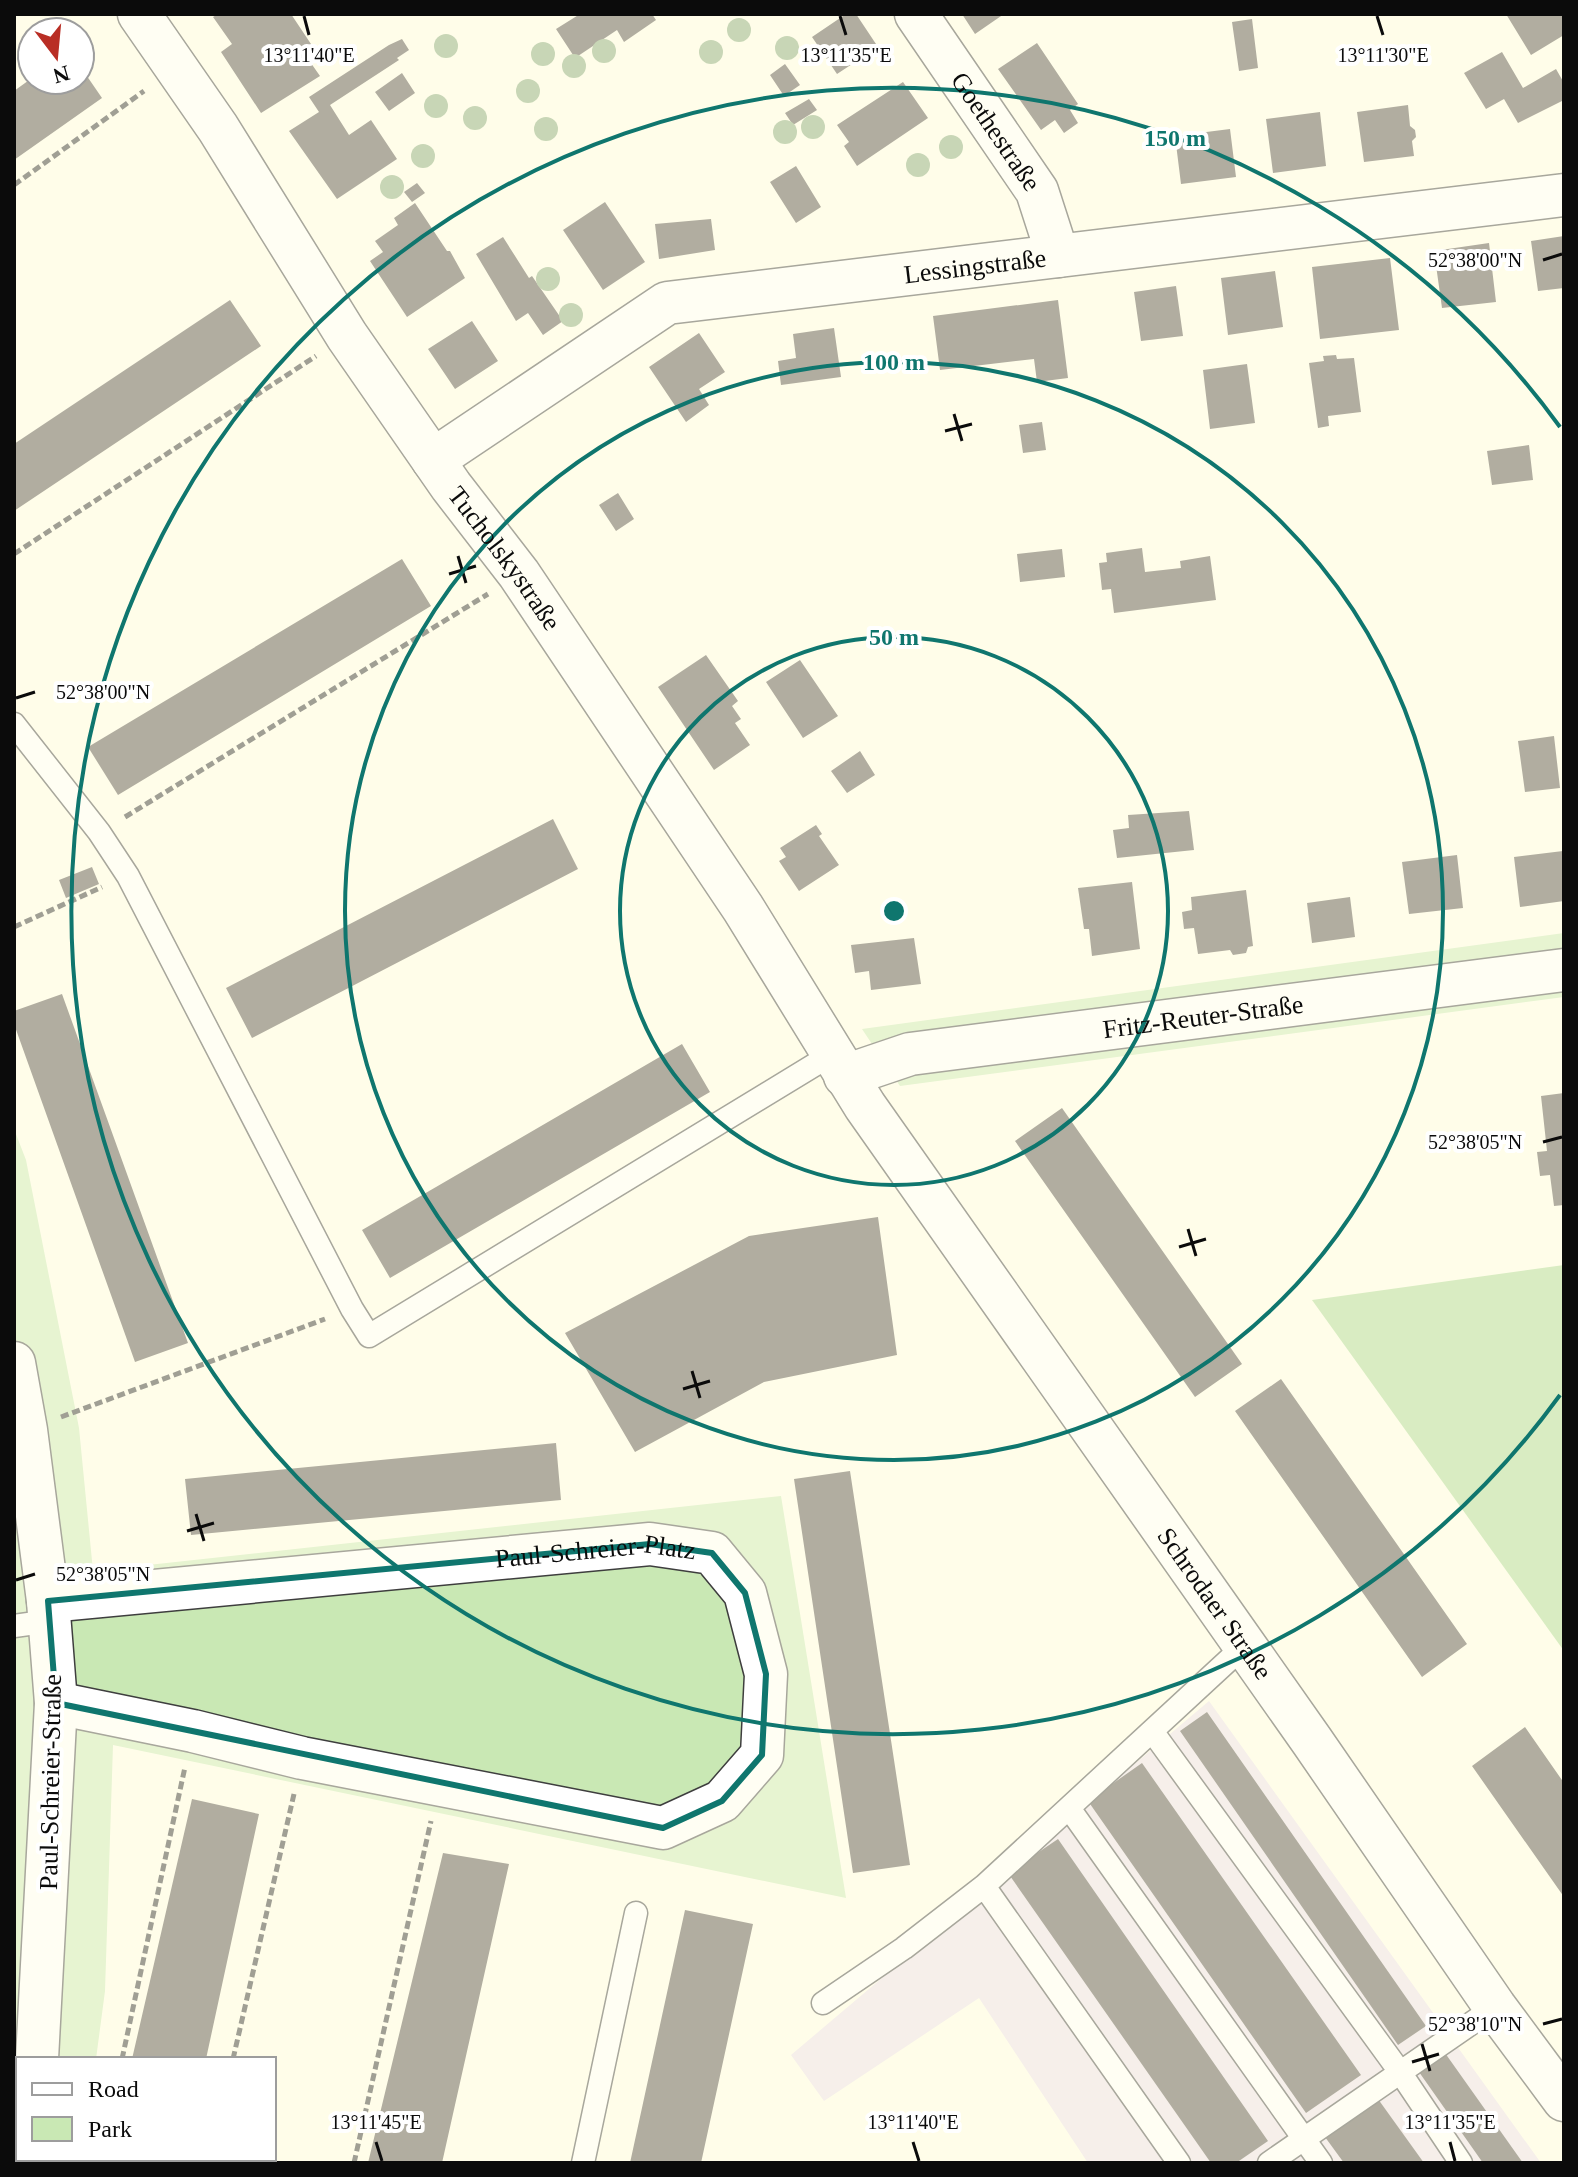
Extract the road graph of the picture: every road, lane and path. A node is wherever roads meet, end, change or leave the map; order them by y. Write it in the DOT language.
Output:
graph roads {
  1 [pos="139,14"];
  2 [pos="916,14"];
  3 [pos="177,67"];
  4 [pos="14,185"];
  5 [pos="1564,195"];
  6 [pos="1058,256"];
  7 [pos="347,336"];
  8 [pos="433,460"];
  9 [pos="14,554"];
  10 [pos="519,574"];
  11 [pos="14,724"];
  12 [pos="99,832"];
  13 [pos="128,876"];
  14 [pos="14,927"];
  15 [pos="1564,970"];
  16 [pos="848,1079"];
  17 [pos="352,1309"];
  18 [pos="14,1363"];
  19 [pos="26,1430"];
  20 [pos="37,1616"];
  21 [pos="1245,1645"];
  22 [pos="56,1703"];
  23 [pos="193,1731"];
  24 [pos="1152,1731"];
  25 [pos="302,1758"];
  26 [pos="439,1784"];
  27 [pos="1069,1808"];
  28 [pos="984,1886"];
  29 [pos="636,1913"];
  30 [pos="823,2003"];
  31 [pos="1495,2007"];
  32 [pos="37,2057"];
  33 [pos="122,2057"];
  34 [pos="233,2057"];
  35 [pos="1400,2072"];
  36 [pos="1564,2100"];
  37 [pos="1302,2140"];
  38 [pos="354,2163"];
  39 [pos="583,2163"];
  40 [pos="1179,2163"];
  41 [pos="1269,2163"];
  42 [pos="1321,2163"];
  43 [pos="1461,2163"];
  1 -- 3 [label="street, Tucholskystraße"];
  2 -- 6 [label="street, Goethestraße"];
  3 -- 4 [label="path"];
  3 -- 7 [label="street, Tucholskystraße"];
  5 -- 6 [label="street, Lessingstraße"];
  6 -- 8 [label="street, Lessingstraße"];
  7 -- 8 [label="street, Tucholskystraße"];
  7 -- 9 [label="path"];
  8 -- 10 [label="street, Tucholskystraße"];
  10 -- 12 [label="path"];
  10 -- 16 [label="street, Tucholskystraße"];
  11 -- 12 [label="lane"];
  12 -- 13 [label="lane"];
  13 -- 14 [label="path"];
  13 -- 17 [label="lane"];
  15 -- 16 [label="street, Fritz-Reuter-Straße"];
  16 -- 17 [label="lane"];
  16 -- 21 [label="street, Schrodaer Straße"];
  17 -- 19 [label="path"];
  18 -- 19 [label="street, Paul-Schreier-Straße"];
  19 -- 20 [label="street, Paul-Schreier-Straße"];
  20 -- 22 [label="street, Paul-Schreier-Straße"];
  20 -- 26 [label="street, Paul-Schreier-Platz"];
  21 -- 24 [label="lane"];
  21 -- 31 [label="street, Schrodaer Straße"];
  22 -- 23 [label="street, Paul-Schreier-Platz"];
  22 -- 32 [label="street, Paul-Schreier-Straße"];
  23 -- 25 [label="street, Paul-Schreier-Platz"];
  23 -- 33 [label="path"];
  24 -- 27 [label="lane"];
  24 -- 35 [label="lane"];
  25 -- 26 [label="street, Paul-Schreier-Platz"];
  25 -- 34 [label="path"];
  26 -- 38 [label="path"];
  27 -- 28 [label="lane"];
  27 -- 37 [label="lane"];
  28 -- 30 [label="lane"];
  28 -- 40 [label="lane"];
  29 -- 39 [label="lane"];
  31 -- 35 [label="lane"];
  31 -- 36 [label="street, Schrodaer Straße"];
  35 -- 37 [label="lane"];
  35 -- 43 [label="lane"];
  37 -- 41 [label="lane"];
  37 -- 42 [label="lane"];
}
